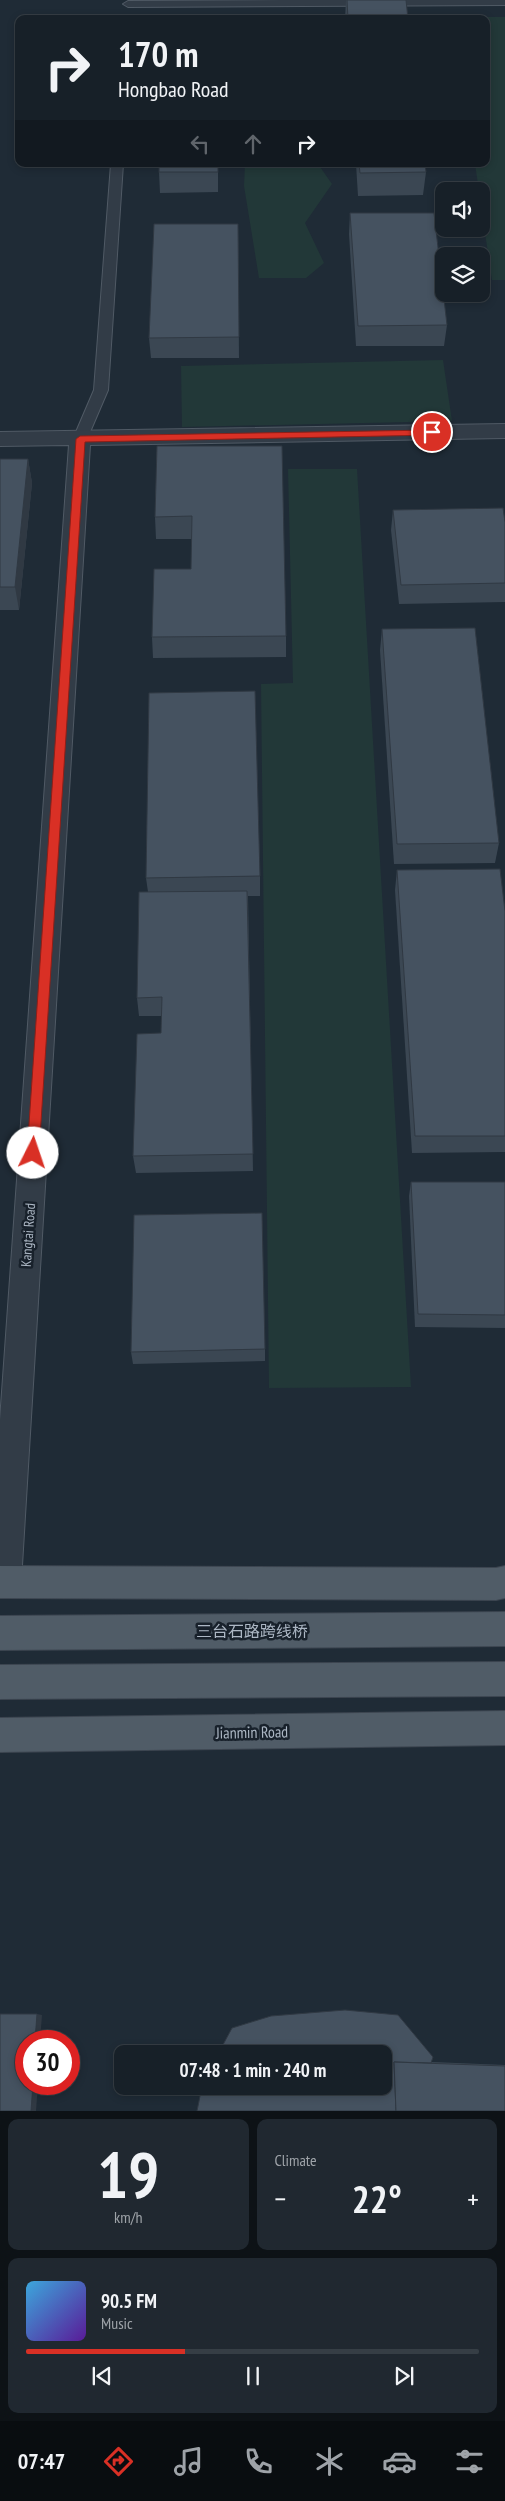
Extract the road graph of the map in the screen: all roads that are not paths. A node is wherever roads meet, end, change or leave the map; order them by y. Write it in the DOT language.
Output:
graph roads {
  1 [pos="129,2"];
  2 [pos="505,2"];
  3 [pos="127,15"];
  4 [pos="116,167"];
  5 [pos="505,431"];
  6 [pos="0,439"];
  7 [pos="80,439"];
  8 [pos="2,1582"];
  9 [pos="500,1583"];
  10 [pos="505,1629"];
  11 [pos="0,1633"];
  12 [pos="505,1679"];
  13 [pos="0,1682"];
  14 [pos="505,1728"];
  15 [pos="0,1735"];
  1 -- 2 [label="lane"];
  1 -- 3 [label="lane"];
  4 -- 7 [label="lane"];
  5 -- 7 [label="street"];
  6 -- 7 [label="street"];
  7 -- 8 [label="street, Kangtai Road"];
  8 -- 9 [label="main road"];
  10 -- 11 [label="main road, 三台石路跨线桥"];
  12 -- 13 [label="main road"];
  14 -- 15 [label="main road, Jianmin Road"];
}
